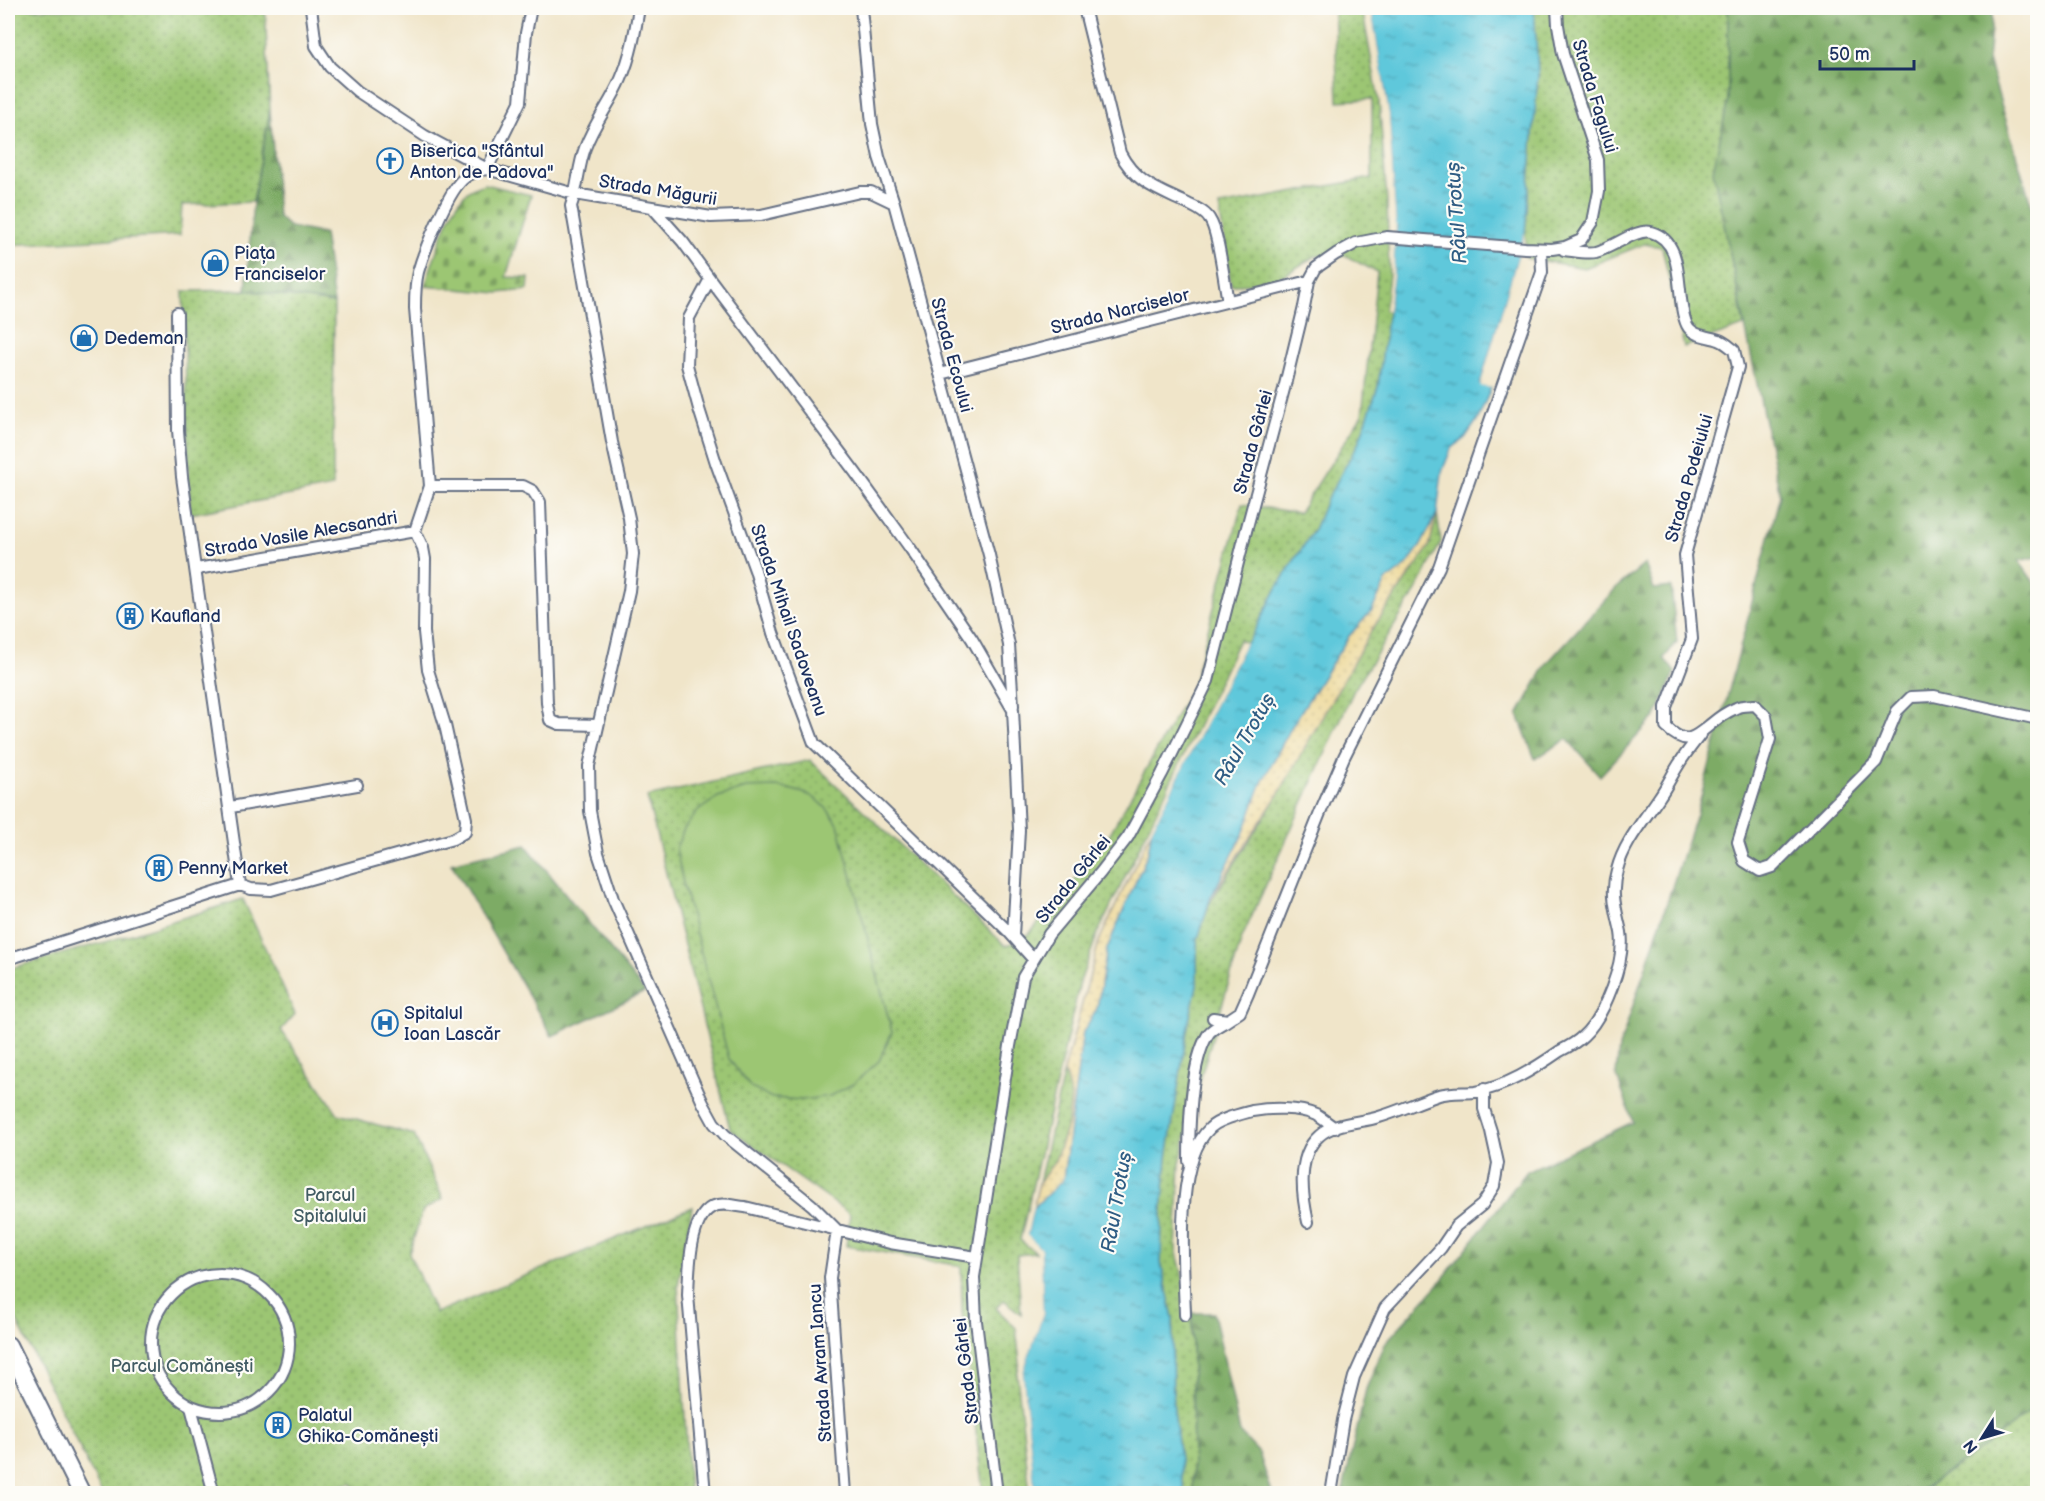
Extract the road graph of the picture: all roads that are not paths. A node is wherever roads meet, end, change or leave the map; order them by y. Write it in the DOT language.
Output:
graph roads {
  1 [pos="311,8"];
  2 [pos="531,8"];
  3 [pos="639,8"];
  4 [pos="861,8"];
  5 [pos="1084,8"];
  6 [pos="1557,8"];
  7 [pos="487,169"];
  8 [pos="575,194"];
  9 [pos="894,203"];
  10 [pos="652,207"];
  11 [pos="1547,249"];
  12 [pos="710,279"];
  13 [pos="1309,281"];
  14 [pos="1228,301"];
  15 [pos="177,313"];
  16 [pos="940,374"];
  17 [pos="430,486"];
  18 [pos="415,531"];
  19 [pos="196,569"];
  20 [pos="1013,710"];
  21 [pos="2037,719"];
  22 [pos="598,725"];
  23 [pos="1700,735"];
  24 [pos="357,785"];
  25 [pos="231,807"];
  26 [pos="240,885"];
  27 [pos="1013,936"];
  28 [pos="8,959"];
  29 [pos="1033,959"];
  30 [pos="1213,1018"];
  31 [pos="1228,1020"];
  32 [pos="1484,1089"];
  33 [pos="1335,1128"];
  34 [pos="1189,1167"];
  35 [pos="1308,1222"];
  36 [pos="837,1230"];
  37 [pos="976,1257"];
  38 [pos="1185,1315"];
  39 [pos="8,1345"];
  40 [pos="191,1407"];
  41 [pos="82,1494"];
  42 [pos="214,1494"];
  43 [pos="705,1494"];
  44 [pos="845,1494"];
  45 [pos="997,1494"];
  46 [pos="1331,1494"];
  1 -- 7 [label="street, Strada Măgurii"];
  2 -- 7 [label="street"];
  3 -- 8 [label="street"];
  4 -- 9 [label="street, Strada Ecoului"];
  5 -- 14 [label="street"];
  6 -- 11 [label="street, Strada Fagului"];
  7 -- 8 [label="street, Strada Măgurii"];
  7 -- 17 [label="street, Strada Vasile Alecsandri"];
  8 -- 10 [label="street, Strada Măgurii"];
  8 -- 22 [label="street"];
  9 -- 10 [label="street, Strada Măgurii"];
  9 -- 16 [label="street, Strada Ecoului"];
  10 -- 12 [label="street"];
  11 -- 13 [label="street, Strada Fagului"];
  11 -- 23 [label="street, Strada Podeiului"];
  11 -- 31 [label="street"];
  12 -- 20 [label="street"];
  12 -- 27 [label="street, Strada Mihail Sadoveanu"];
  13 -- 14 [label="street, Strada Narciselor"];
  13 -- 29 [label="street, Strada Gârlei"];
  14 -- 16 [label="street, Strada Narciselor"];
  15 -- 19 [label="street, Strada Vasile Alecsandri"];
  16 -- 20 [label="street, Strada Ecoului"];
  17 -- 18 [label="street, Strada Vasile Alecsandri"];
  17 -- 22 [label="street"];
  18 -- 19 [label="street, Strada Vasile Alecsandri"];
  18 -- 26 [label="street"];
  19 -- 25 [label="street, Strada Vasile Alecsandri"];
  20 -- 27 [label="street"];
  21 -- 23 [label="street"];
  22 -- 36 [label="street"];
  23 -- 32 [label="street"];
  24 -- 25 [label="street"];
  25 -- 26 [label="street, Strada Vasile Alecsandri"];
  26 -- 28 [label="street"];
  27 -- 29 [label="street, Strada Mihail Sadoveanu"];
  29 -- 37 [label="street, Strada Gârlei"];
  30 -- 31 [label="street"];
  31 -- 34 [label="street"];
  32 -- 33 [label="street"];
  32 -- 46 [label="street"];
  33 -- 34 [label="street"];
  33 -- 35 [label="street"];
  34 -- 38 [label="street"];
  36 -- 37 [label="street"];
  36 -- 43 [label="street"];
  36 -- 44 [label="street, Strada Avram Iancu"];
  37 -- 45 [label="street, Strada Gârlei"];
  39 -- 41 [label="main road"];
  40 -- 40 [label="street"];
  40 -- 42 [label="street"];
}
